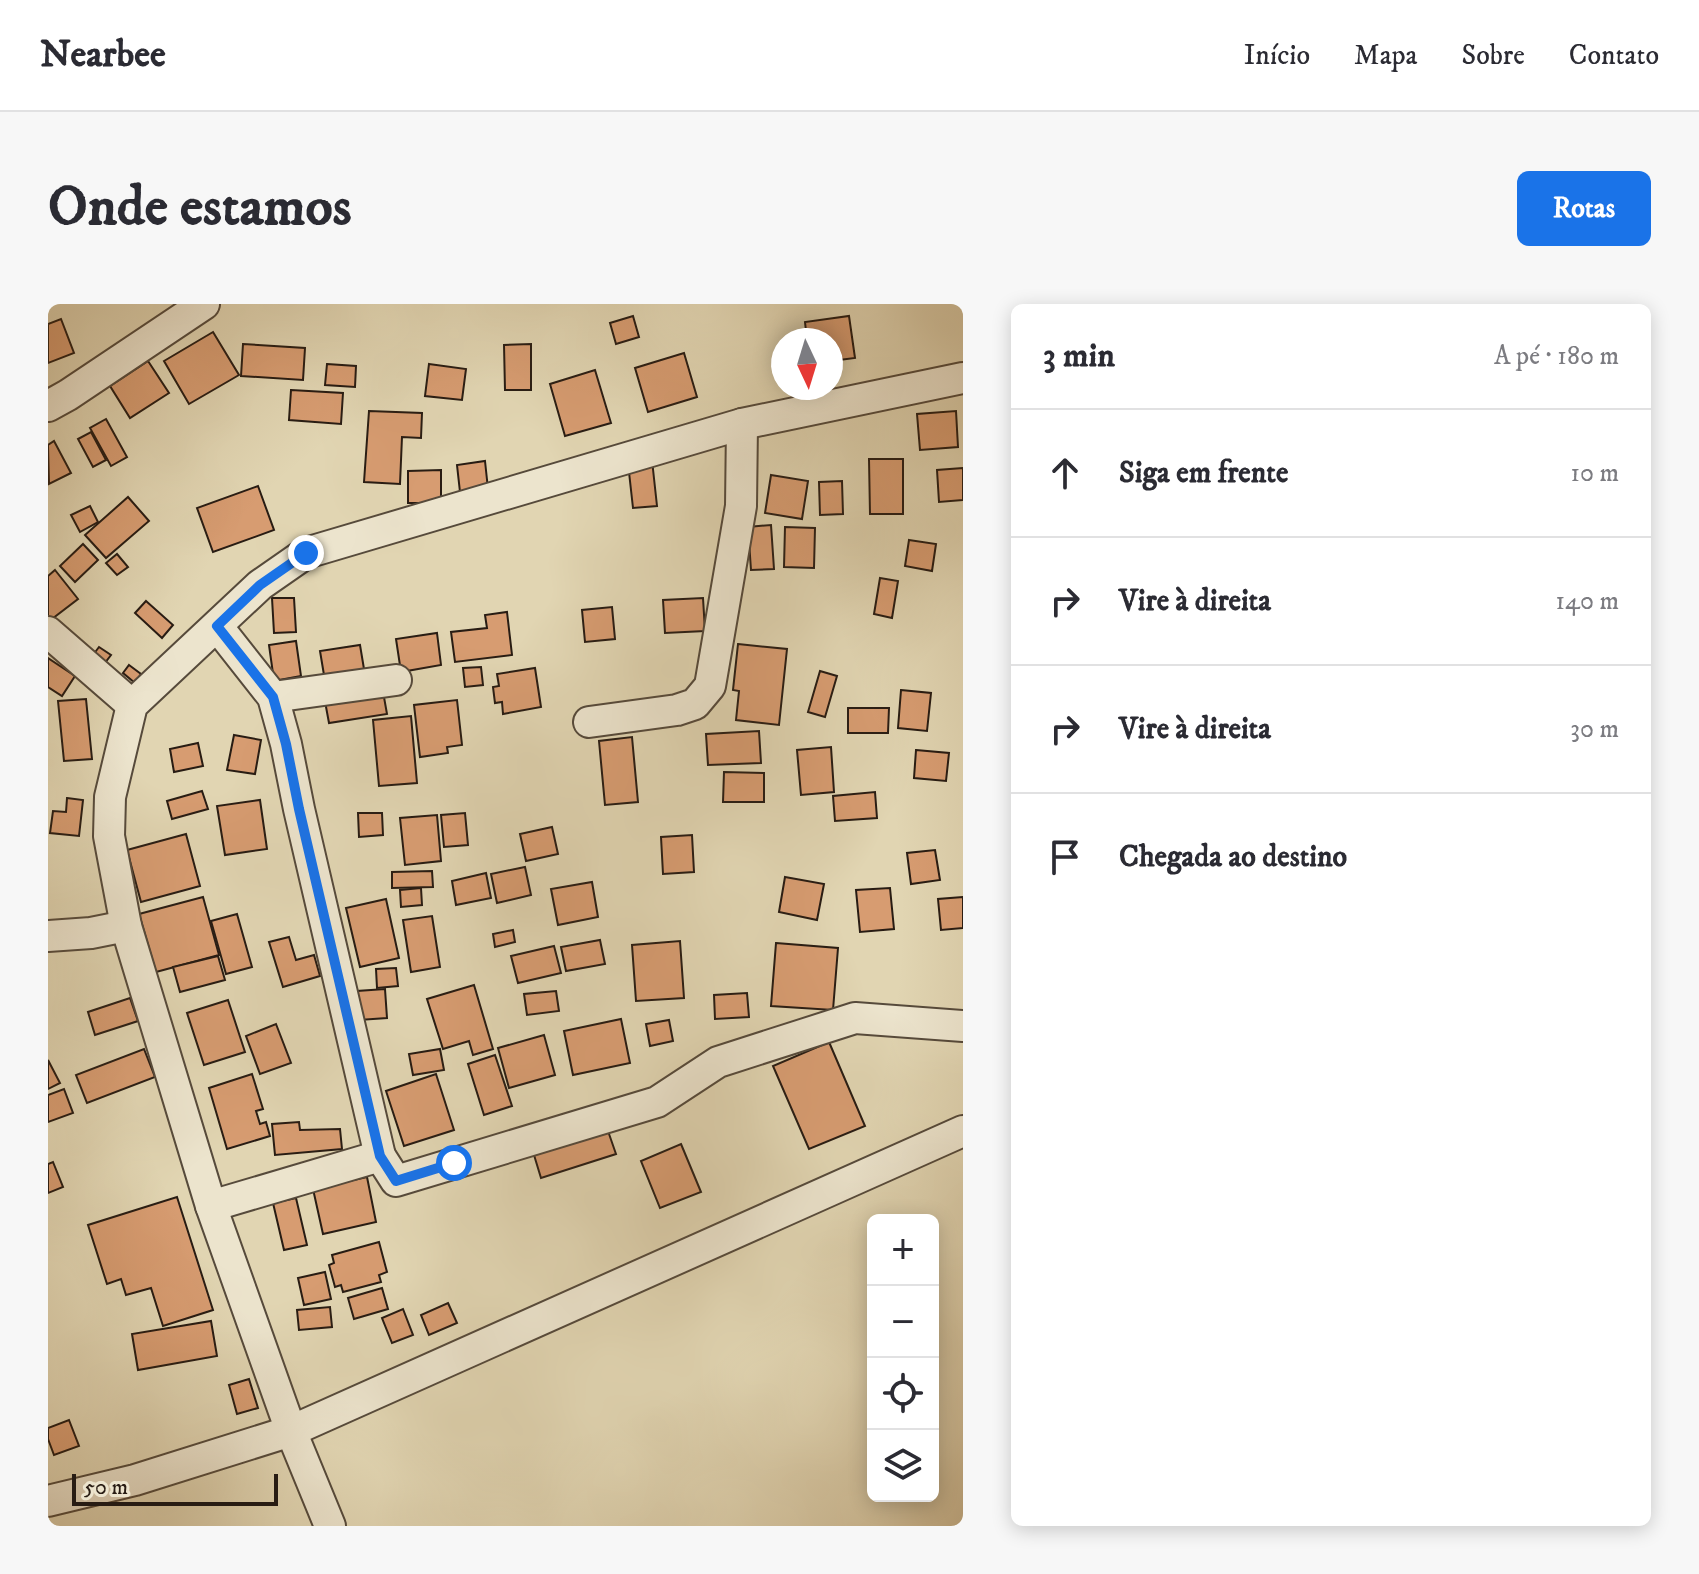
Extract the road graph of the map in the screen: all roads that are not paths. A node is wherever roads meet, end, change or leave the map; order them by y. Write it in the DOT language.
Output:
graph roads {
  1 [pos="204,304"];
  2 [pos="963,378"];
  3 [pos="48,406"];
  4 [pos="742,424"];
  5 [pos="217,626"];
  6 [pos="48,632"];
  7 [pos="396,680"];
  8 [pos="273,697"];
  9 [pos="132,705"];
  10 [pos="589,722"];
  11 [pos="126,926"];
  12 [pos="48,936"];
  13 [pos="963,1026"];
  14 [pos="963,1131"];
  15 [pos="380,1156"];
  16 [pos="211,1206"];
  17 [pos="291,1431"];
  18 [pos="48,1501"];
  19 [pos="330,1526"];
  1 -- 3 [label="street"];
  2 -- 4 [label="street"];
  4 -- 5 [label="street"];
  4 -- 10 [label="street"];
  5 -- 8 [label="street"];
  5 -- 9 [label="street"];
  6 -- 9 [label="street"];
  7 -- 8 [label="street"];
  8 -- 15 [label="street"];
  9 -- 11 [label="street"];
  11 -- 12 [label="street"];
  11 -- 16 [label="street"];
  13 -- 15 [label="street"];
  14 -- 17 [label="street"];
  15 -- 16 [label="street"];
  16 -- 17 [label="street"];
  17 -- 18 [label="street"];
  17 -- 19 [label="street"];
}
